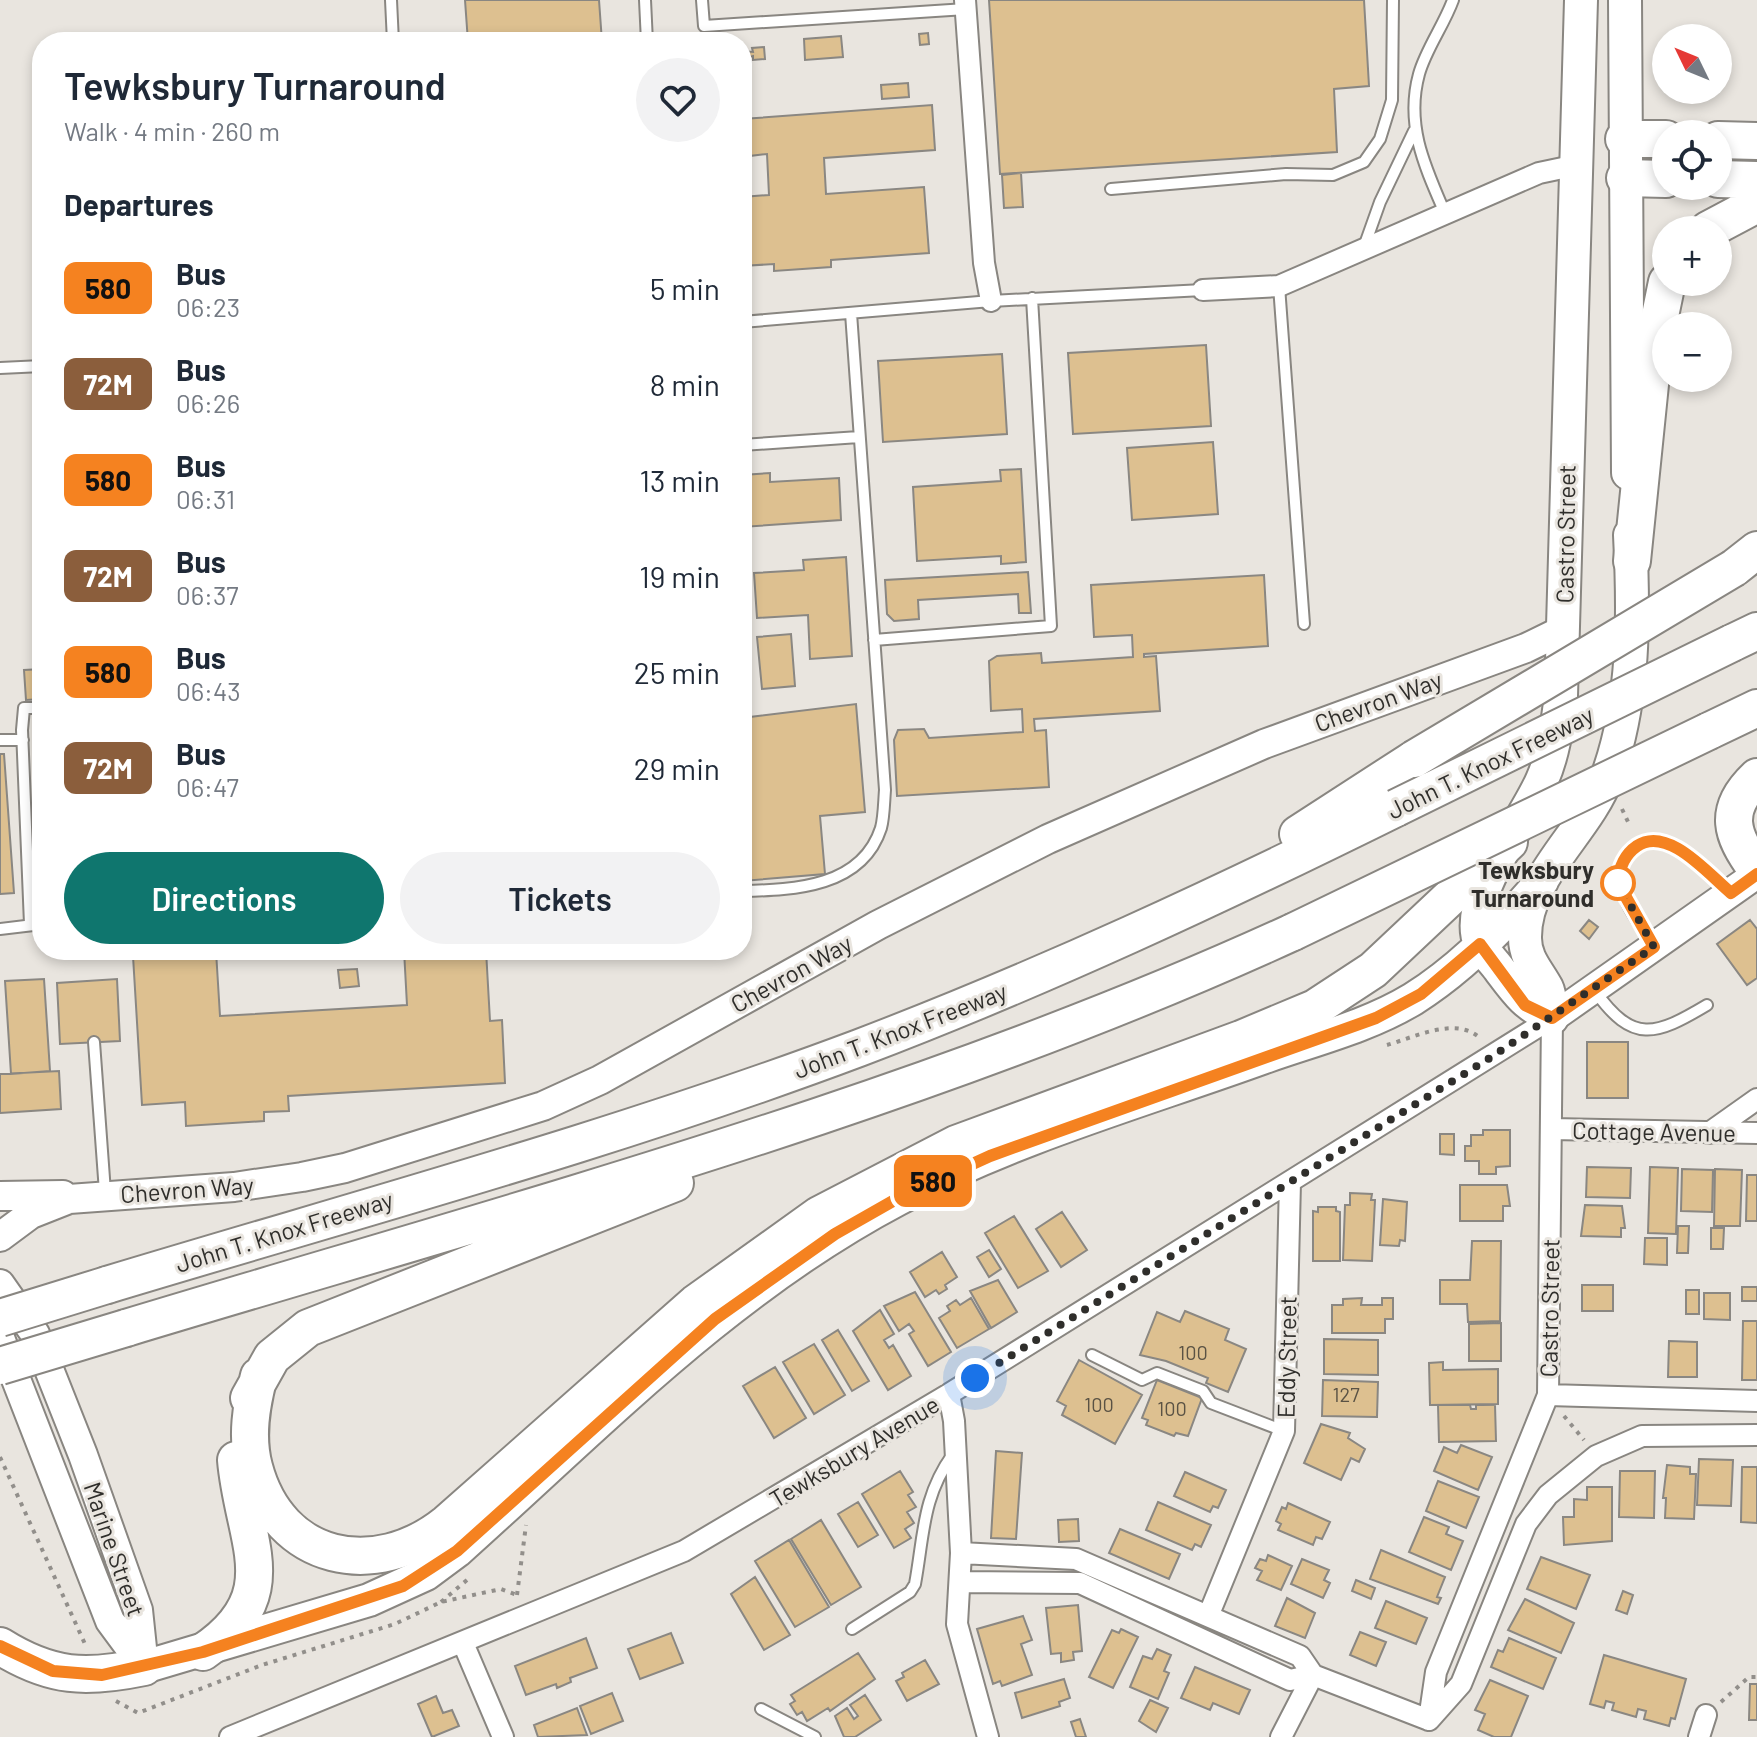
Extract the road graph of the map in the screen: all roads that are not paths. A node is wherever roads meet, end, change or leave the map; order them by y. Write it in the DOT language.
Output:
graph roads {
  1 [pos="391,0"];
  2 [pos="645,0"];
  3 [pos="702,0"];
  4 [pos="903,0"];
  5 [pos="1393,0"];
  6 [pos="1453,0"];
  7 [pos="1581,0"];
  8 [pos="1625,0"];
  9 [pos="965,5"];
  10 [pos="905,13"];
  11 [pos="393,32"];
  12 [pos="647,32"];
  13 [pos="1414,131"];
  14 [pos="1624,139"];
  15 [pos="1652,139"];
  16 [pos="1732,140"];
  17 [pos="1757,141"];
  18 [pos="1577,165"];
  19 [pos="1625,178"];
  20 [pos="1652,179"];
  21 [pos="1732,179"];
  22 [pos="1757,180"];
  23 [pos="1111,189"];
  24 [pos="1757,204"];
  25 [pos="1445,213"];
  26 [pos="1732,217"];
  27 [pos="1363,249"];
  28 [pos="1279,286"];
  29 [pos="1203,290"];
  30 [pos="1664,296"];
  31 [pos="1032,298"];
  32 [pos="991,301"];
  33 [pos="851,313"];
  34 [pos="752,321"];
  35 [pos="32,366"];
  36 [pos="0,368"];
  37 [pos="859,437"];
  38 [pos="752,444"];
  39 [pos="1749,559"];
  40 [pos="1632,561"];
  41 [pos="1304,624"];
  42 [pos="1563,630"];
  43 [pos="1745,637"];
  44 [pos="874,640"];
  45 [pos="32,708"];
  46 [pos="1757,708"];
  47 [pos="0,740"];
  48 [pos="23,740"];
  49 [pos="1757,777"];
  50 [pos="1509,842"];
  51 [pos="1748,879"];
  52 [pos="1542,881"];
  53 [pos="752,890"];
  54 [pos="1180,912"];
  55 [pos="30,924"];
  56 [pos="0,929"];
  57 [pos="1480,944"];
  58 [pos="1654,947"];
  59 [pos="1594,989"];
  60 [pos="1707,1005"];
  61 [pos="1552,1018"];
  62 [pos="94,1042"];
  63 [pos="984,1059"];
  64 [pos="1757,1099"];
  65 [pos="1552,1129"];
  66 [pos="1709,1133"];
  67 [pos="1757,1133"];
  68 [pos="1290,1182"];
  69 [pos="99,1195"];
  70 [pos="0,1196"];
  71 [pos="0,1237"];
  72 [pos="0,1284"];
  73 [pos="0,1318"];
  74 [pos="0,1338"];
  75 [pos="1092,1355"];
  76 [pos="0,1366"];
  77 [pos="259,1376"];
  78 [pos="949,1394"];
  79 [pos="1548,1395"];
  80 [pos="1757,1401"];
  81 [pos="1284,1431"];
  82 [pos="1757,1435"];
  83 [pos="956,1449"];
  84 [pos="961,1553"];
  85 [pos="960,1582"];
  86 [pos="1209,1614"];
  87 [pos="852,1629"];
  88 [pos="463,1643"];
  89 [pos="0,1646"];
  90 [pos="203,1652"];
  91 [pos="144,1667"];
  92 [pos="1313,1675"];
  93 [pos="761,1709"];
  94 [pos="1706,1715"];
  95 [pos="1429,1720"];
  96 [pos="230,1737"];
  97 [pos="503,1737"];
  98 [pos="815,1737"];
  99 [pos="988,1737"];
  100 [pos="1281,1737"];
  101 [pos="1699,1737"];
  1 -- 11 [label="lane"];
  2 -- 12 [label="lane"];
  3 -- 10 [label="lane"];
  4 -- 10 [label="lane"];
  5 -- 23 [label="lane"];
  6 -- 13 [label="lane"];
  7 -- 18 [label="main road, Castro Street"];
  8 -- 14 [label="main road, Castro Street"];
  9 -- 10 [label="lane"];
  9 -- 32 [label="street"];
  13 -- 25 [label="lane"];
  13 -- 27 [label="lane"];
  14 -- 15 [label="highway"];
  14 -- 18 [label="main road"];
  14 -- 19 [label="main road, Castro Street"];
  16 -- 17 [label="highway"];
  18 -- 19 [label="main road"];
  18 -- 25 [label="street"];
  18 -- 42 [label="main road, Castro Street"];
  19 -- 20 [label="highway"];
  19 -- 40 [label="main road, Castro Street"];
  21 -- 22 [label="highway"];
  24 -- 26 [label="highway"];
  25 -- 27 [label="street"];
  27 -- 28 [label="street"];
  28 -- 29 [label="street"];
  28 -- 41 [label="lane"];
  29 -- 31 [label="lane"];
  30 -- 40 [label="highway"];
  31 -- 32 [label="lane"];
  31 -- 44 [label="lane"];
  32 -- 33 [label="lane"];
  33 -- 34 [label="lane"];
  33 -- 37 [label="lane"];
  35 -- 36 [label="lane"];
  37 -- 38 [label="lane"];
  37 -- 44 [label="lane"];
  39 -- 54 [label="highway, bridge"];
  40 -- 52 [label="main road, Castro Street"];
  42 -- 50 [label="main road, Castro Street"];
  42 -- 69 [label="street, Chevron Way"];
  43 -- 54 [label="highway, John T. Knox Freeway, bridge"];
  44 -- 53 [label="lane"];
  45 -- 48 [label="lane"];
  46 -- 63 [label="highway, John T. Knox Freeway, bridge"];
  47 -- 48 [label="lane"];
  48 -- 55 [label="lane"];
  49 -- 51 [label="highway"];
  50 -- 57 [label="main road, Castro Street"];
  50 -- 77 [label="highway"];
  51 -- 58 [label="street, Tewksbury Avenue"];
  51 -- 58 [label="lane"];
  52 -- 57 [label="main road"];
  52 -- 61 [label="main road, Castro Street"];
  54 -- 73 [label="highway, John T. Knox Freeway, bridge"];
  55 -- 56 [label="lane"];
  57 -- 61 [label="main road"];
  57 -- 90 [label="main road"];
  58 -- 59 [label="street, Tewksbury Avenue"];
  59 -- 60 [label="lane"];
  59 -- 61 [label="street, Tewksbury Avenue"];
  61 -- 65 [label="street, Castro Street"];
  61 -- 68 [label="street, Tewksbury Avenue"];
  62 -- 69 [label="lane"];
  63 -- 76 [label="highway, John T. Knox Freeway, bridge"];
  63 -- 77 [label="highway"];
  64 -- 66 [label="street"];
  65 -- 66 [label="street, Cottage Avenue"];
  65 -- 79 [label="street, Castro Street"];
  66 -- 67 [label="street, Cottage Avenue"];
  68 -- 78 [label="street, Tewksbury Avenue"];
  68 -- 81 [label="street, Eddy Street"];
  69 -- 70 [label="street"];
  69 -- 71 [label="street, Chevron Way"];
  72 -- 91 [label="street, Marine Street"];
  74 -- 91 [label="street, Marine Street"];
  75 -- 81 [label="lane"];
  77 -- 90 [label="highway"];
  78 -- 83 [label="street"];
  78 -- 88 [label="street, Tewksbury Avenue"];
  79 -- 80 [label="street"];
  79 -- 95 [label="street, Castro Street"];
  81 -- 86 [label="street, Eddy Street"];
  82 -- 95 [label="street"];
  83 -- 84 [label="street"];
  83 -- 87 [label="lane"];
  84 -- 85 [label="street"];
  84 -- 86 [label="street"];
  85 -- 92 [label="street"];
  85 -- 99 [label="street"];
  86 -- 92 [label="street"];
  88 -- 96 [label="street, Tewksbury Avenue"];
  88 -- 97 [label="street"];
  89 -- 91 [label="highway"];
  90 -- 91 [label="main road"];
  92 -- 95 [label="street"];
  92 -- 100 [label="street"];
  93 -- 98 [label="lane"];
  94 -- 101 [label="street"];
}
